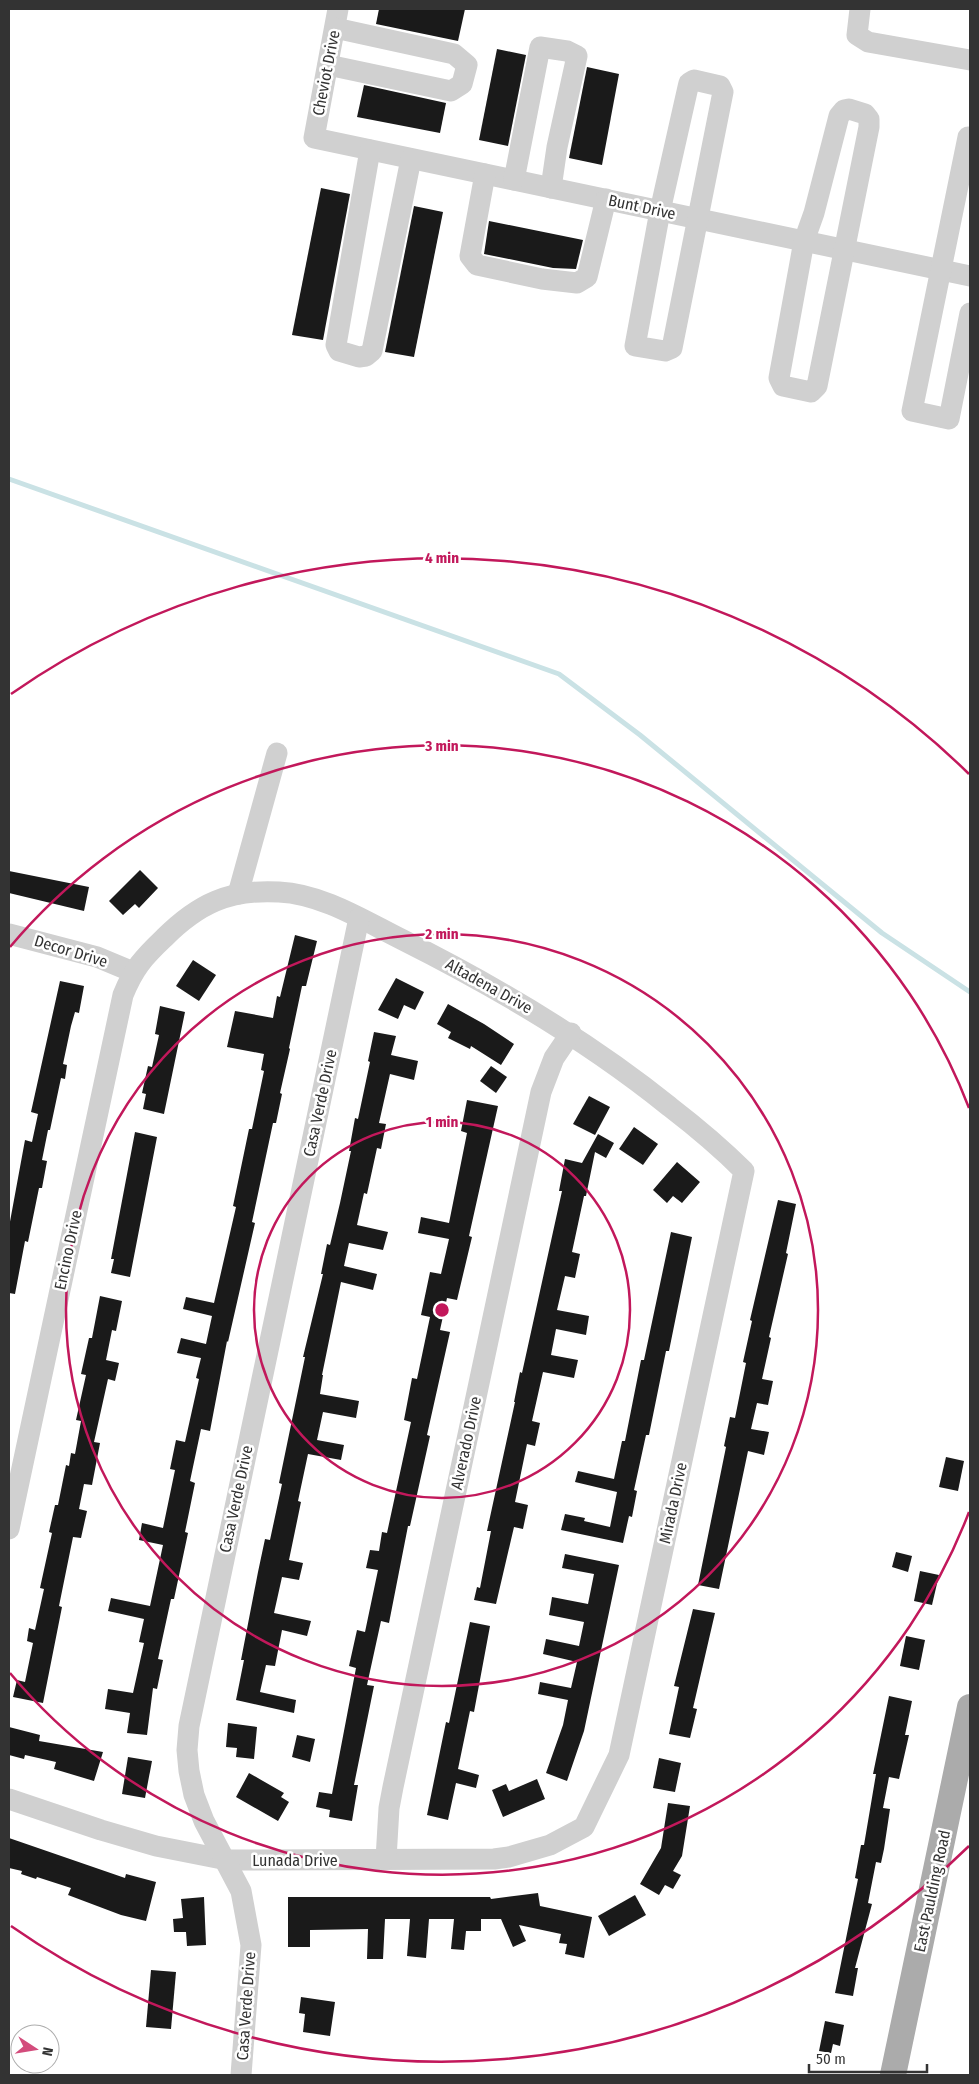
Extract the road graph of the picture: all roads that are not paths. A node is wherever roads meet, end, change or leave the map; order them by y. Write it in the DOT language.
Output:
graph roads {
  1 [pos="860,9"];
  2 [pos="336,18"];
  3 [pos="970,60"];
  4 [pos="328,66"];
  5 [pos="314,138"];
  6 [pos="970,138"];
  7 [pos="370,150"];
  8 [pos="411,159"];
  9 [pos="485,174"];
  10 [pos="514,180"];
  11 [pos="551,188"];
  12 [pos="606,200"];
  13 [pos="660,211"];
  14 [pos="699,219"];
  15 [pos="804,241"];
  16 [pos="845,250"];
  17 [pos="940,270"];
  18 [pos="970,276"];
  19 [pos="970,313"];
  20 [pos="277,754"];
  21 [pos="238,894"];
  22 [pos="359,918"];
  23 [pos="9,934"];
  24 [pos="132,972"];
  25 [pos="571,1033"];
  26 [pos="744,1171"];
  27 [pos="9,1529"];
  28 [pos="970,1707"];
  29 [pos="9,1799"];
  30 [pos="584,1828"];
  31 [pos="386,1859"];
  32 [pos="226,1860"];
  33 [pos="241,2075"];
  34 [pos="893,2075"];
  1 -- 3 [label="street"];
  2 -- 4 [label="street, Cheviot Drive"];
  2 -- 4 [label="street"];
  4 -- 5 [label="street, Cheviot Drive"];
  5 -- 7 [label="street, Bunt Drive"];
  6 -- 17 [label="street"];
  7 -- 8 [label="street, Bunt Drive"];
  7 -- 8 [label="street"];
  8 -- 9 [label="street, Bunt Drive"];
  9 -- 10 [label="street, Bunt Drive"];
  9 -- 12 [label="street"];
  10 -- 11 [label="street, Bunt Drive"];
  10 -- 11 [label="street"];
  11 -- 12 [label="street, Bunt Drive"];
  12 -- 13 [label="street, Bunt Drive"];
  13 -- 14 [label="street, Bunt Drive"];
  13 -- 14 [label="street"];
  13 -- 14 [label="street"];
  14 -- 15 [label="street, Bunt Drive"];
  15 -- 16 [label="street, Bunt Drive"];
  15 -- 16 [label="street"];
  15 -- 16 [label="street"];
  16 -- 17 [label="street, Bunt Drive"];
  17 -- 18 [label="street, Bunt Drive"];
  17 -- 19 [label="street"];
  20 -- 21 [label="street"];
  21 -- 22 [label="street, Altadena Drive"];
  21 -- 24 [label="street, Altadena Drive"];
  22 -- 25 [label="street, Altadena Drive"];
  22 -- 32 [label="street, Casa Verde Drive"];
  23 -- 24 [label="street, Decor Drive"];
  24 -- 27 [label="street, Encino Drive"];
  25 -- 26 [label="street, Altadena Drive"];
  25 -- 31 [label="street, Alverado Drive"];
  26 -- 30 [label="street, Mirada Drive"];
  28 -- 34 [label="main road, East Paulding Road"];
  29 -- 32 [label="street, Lunada Drive"];
  30 -- 31 [label="street, Lunada Drive"];
  31 -- 32 [label="street, Lunada Drive"];
  32 -- 33 [label="street, Casa Verde Drive"];
}
